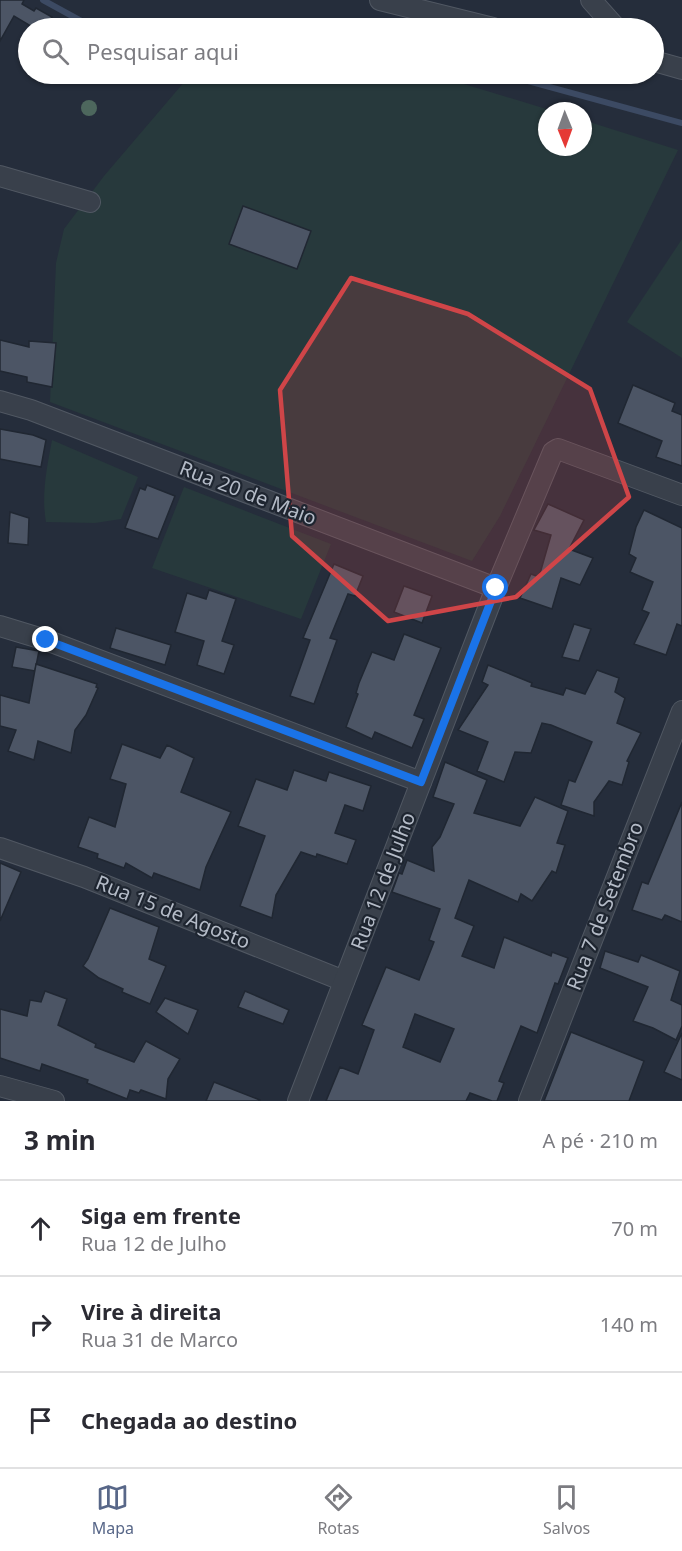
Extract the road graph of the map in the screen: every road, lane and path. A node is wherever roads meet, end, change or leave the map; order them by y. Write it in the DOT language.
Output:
graph roads {
  1 [pos="380,0"];
  2 [pos="591,0"];
  3 [pos="453,18"];
  4 [pos="607,18"];
  5 [pos="664,64"];
  6 [pos="682,69"];
  7 [pos="0,176"];
  8 [pos="90,202"];
  9 [pos="0,401"];
  10 [pos="682,495"];
  11 [pos="496,588"];
  12 [pos="0,626"];
  13 [pos="682,711"];
  14 [pos="421,782"];
  15 [pos="0,848"];
  16 [pos="344,981"];
  17 [pos="0,1086"];
  18 [pos="54,1101"];
  19 [pos="298,1101"];
  20 [pos="529,1101"];
  1 -- 3 [label="street"];
  2 -- 4 [label="street"];
  5 -- 6 [label="street"];
  7 -- 8 [label="street"];
  9 -- 11 [label="street, Rua 20 de Maio"];
  10 -- 11 [label="street, Rua 12 de Julho"];
  11 -- 14 [label="street, Rua 12 de Julho"];
  12 -- 14 [label="street"];
  13 -- 20 [label="street, Rua 7 de Setembro"];
  14 -- 16 [label="street, Rua 12 de Julho"];
  15 -- 16 [label="street, Rua 15 de Agosto"];
  16 -- 19 [label="street, Rua 12 de Julho"];
  17 -- 18 [label="street"];
}
